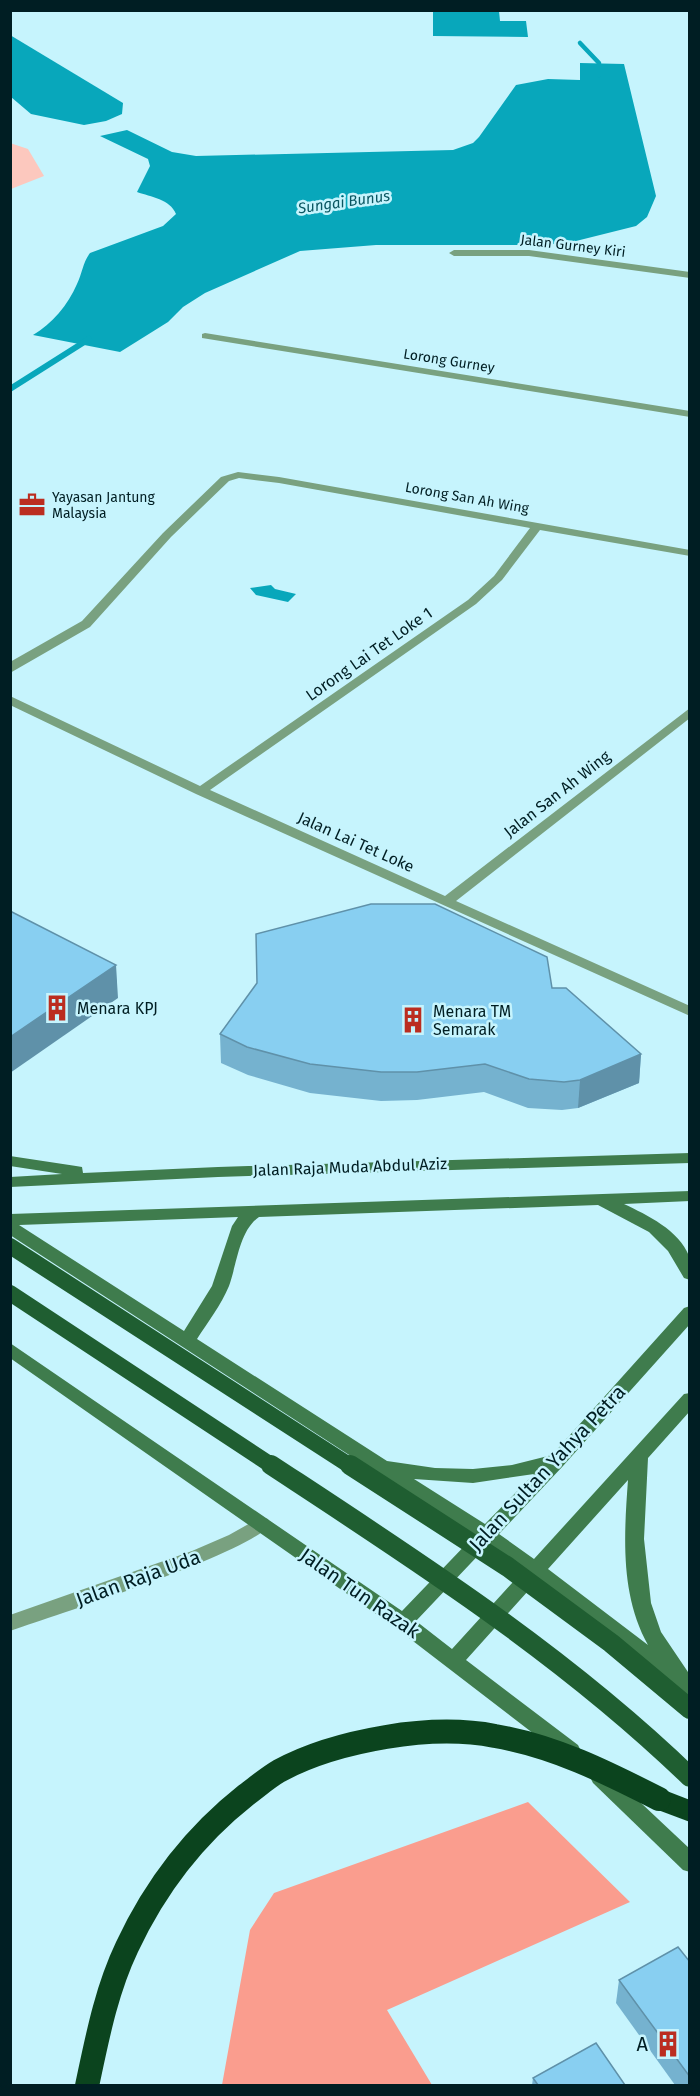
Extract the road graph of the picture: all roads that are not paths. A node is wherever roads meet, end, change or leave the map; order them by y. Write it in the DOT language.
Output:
graph roads {
  1 [pos="454,253"];
  2 [pos="690,275"];
  3 [pos="205,336"];
  4 [pos="690,414"];
  5 [pos="537,526"];
  6 [pos="690,553"];
  7 [pos="10,669"];
  8 [pos="10,700"];
  9 [pos="690,712"];
  10 [pos="201,791"];
  11 [pos="446,902"];
  12 [pos="690,1012"];
  13 [pos="690,1158"];
  14 [pos="10,1161"];
  15 [pos="112,1176"];
  16 [pos="10,1182"];
  17 [pos="690,1196"];
  18 [pos="599,1199"];
  19 [pos="257,1210"];
  20 [pos="10,1220"];
  21 [pos="10,1227"];
  22 [pos="10,1246"];
  23 [pos="690,1274"];
  24 [pos="10,1293"];
  25 [pos="690,1312"];
  26 [pos="187,1340"];
  27 [pos="10,1349"];
  28 [pos="690,1399"];
  29 [pos="639,1453"];
  30 [pos="557,1461"];
  31 [pos="382,1465"];
  32 [pos="261,1524"];
  33 [pos="486,1534"];
  34 [pos="536,1569"];
  35 [pos="403,1622"];
  36 [pos="10,1623"];
  37 [pos="454,1660"];
  38 [pos="688,1690"];
  39 [pos="690,1709"];
  40 [pos="690,1777"];
  41 [pos="690,1812"];
  42 [pos="690,1863"];
  43 [pos="87,2085"];
  1 -- 2 [label="street, Jalan Gurney Kiri"];
  3 -- 4 [label="street, Lorong Gurney"];
  5 -- 6 [label="street, Lorong San Ah Wing"];
  5 -- 7 [label="street, Lorong San Ah Wing"];
  5 -- 10 [label="street, Lorong Lai Tet Loke 1"];
  8 -- 10 [label="street, Jalan Lai Tet Loke"];
  9 -- 11 [label="street, Jalan San Ah Wing"];
  10 -- 11 [label="street, Jalan Lai Tet Loke"];
  11 -- 12 [label="street, Jalan Lai Tet Loke"];
  13 -- 15 [label="main road, Jalan Raja Muda Abdul Aziz"];
  14 -- 15 [label="main road"];
  15 -- 16 [label="main road, Jalan Raja Muda Abdul Aziz"];
  17 -- 18 [label="main road"];
  18 -- 19 [label="main road"];
  18 -- 23 [label="main road"];
  19 -- 20 [label="main road"];
  19 -- 26 [label="main road"];
  21 -- 26 [label="main road"];
  22 -- 39 [label="main road, bridge"];
  24 -- 40 [label="main road, bridge"];
  25 -- 30 [label="main road, Jalan Sultan Yahya Petra"];
  26 -- 31 [label="main road"];
  27 -- 32 [label="main road, Jalan Tun Razak"];
  28 -- 29 [label="main road"];
  29 -- 34 [label="main road"];
  29 -- 38 [label="main road"];
  30 -- 31 [label="main road"];
  30 -- 33 [label="main road, Jalan Sultan Yahya Petra"];
  31 -- 33 [label="main road"];
  32 -- 35 [label="main road, Jalan Tun Razak"];
  32 -- 36 [label="street, Jalan Raja Uda"];
  33 -- 34 [label="main road"];
  33 -- 35 [label="main road, Jalan Sultan Yahya Petra"];
  34 -- 37 [label="main road"];
  34 -- 38 [label="main road"];
  35 -- 37 [label="main road, Jalan Tun Razak"];
  37 -- 42 [label="main road, Jalan Tun Razak"];
  41 -- 43 [label="highway, bridge"];
}
